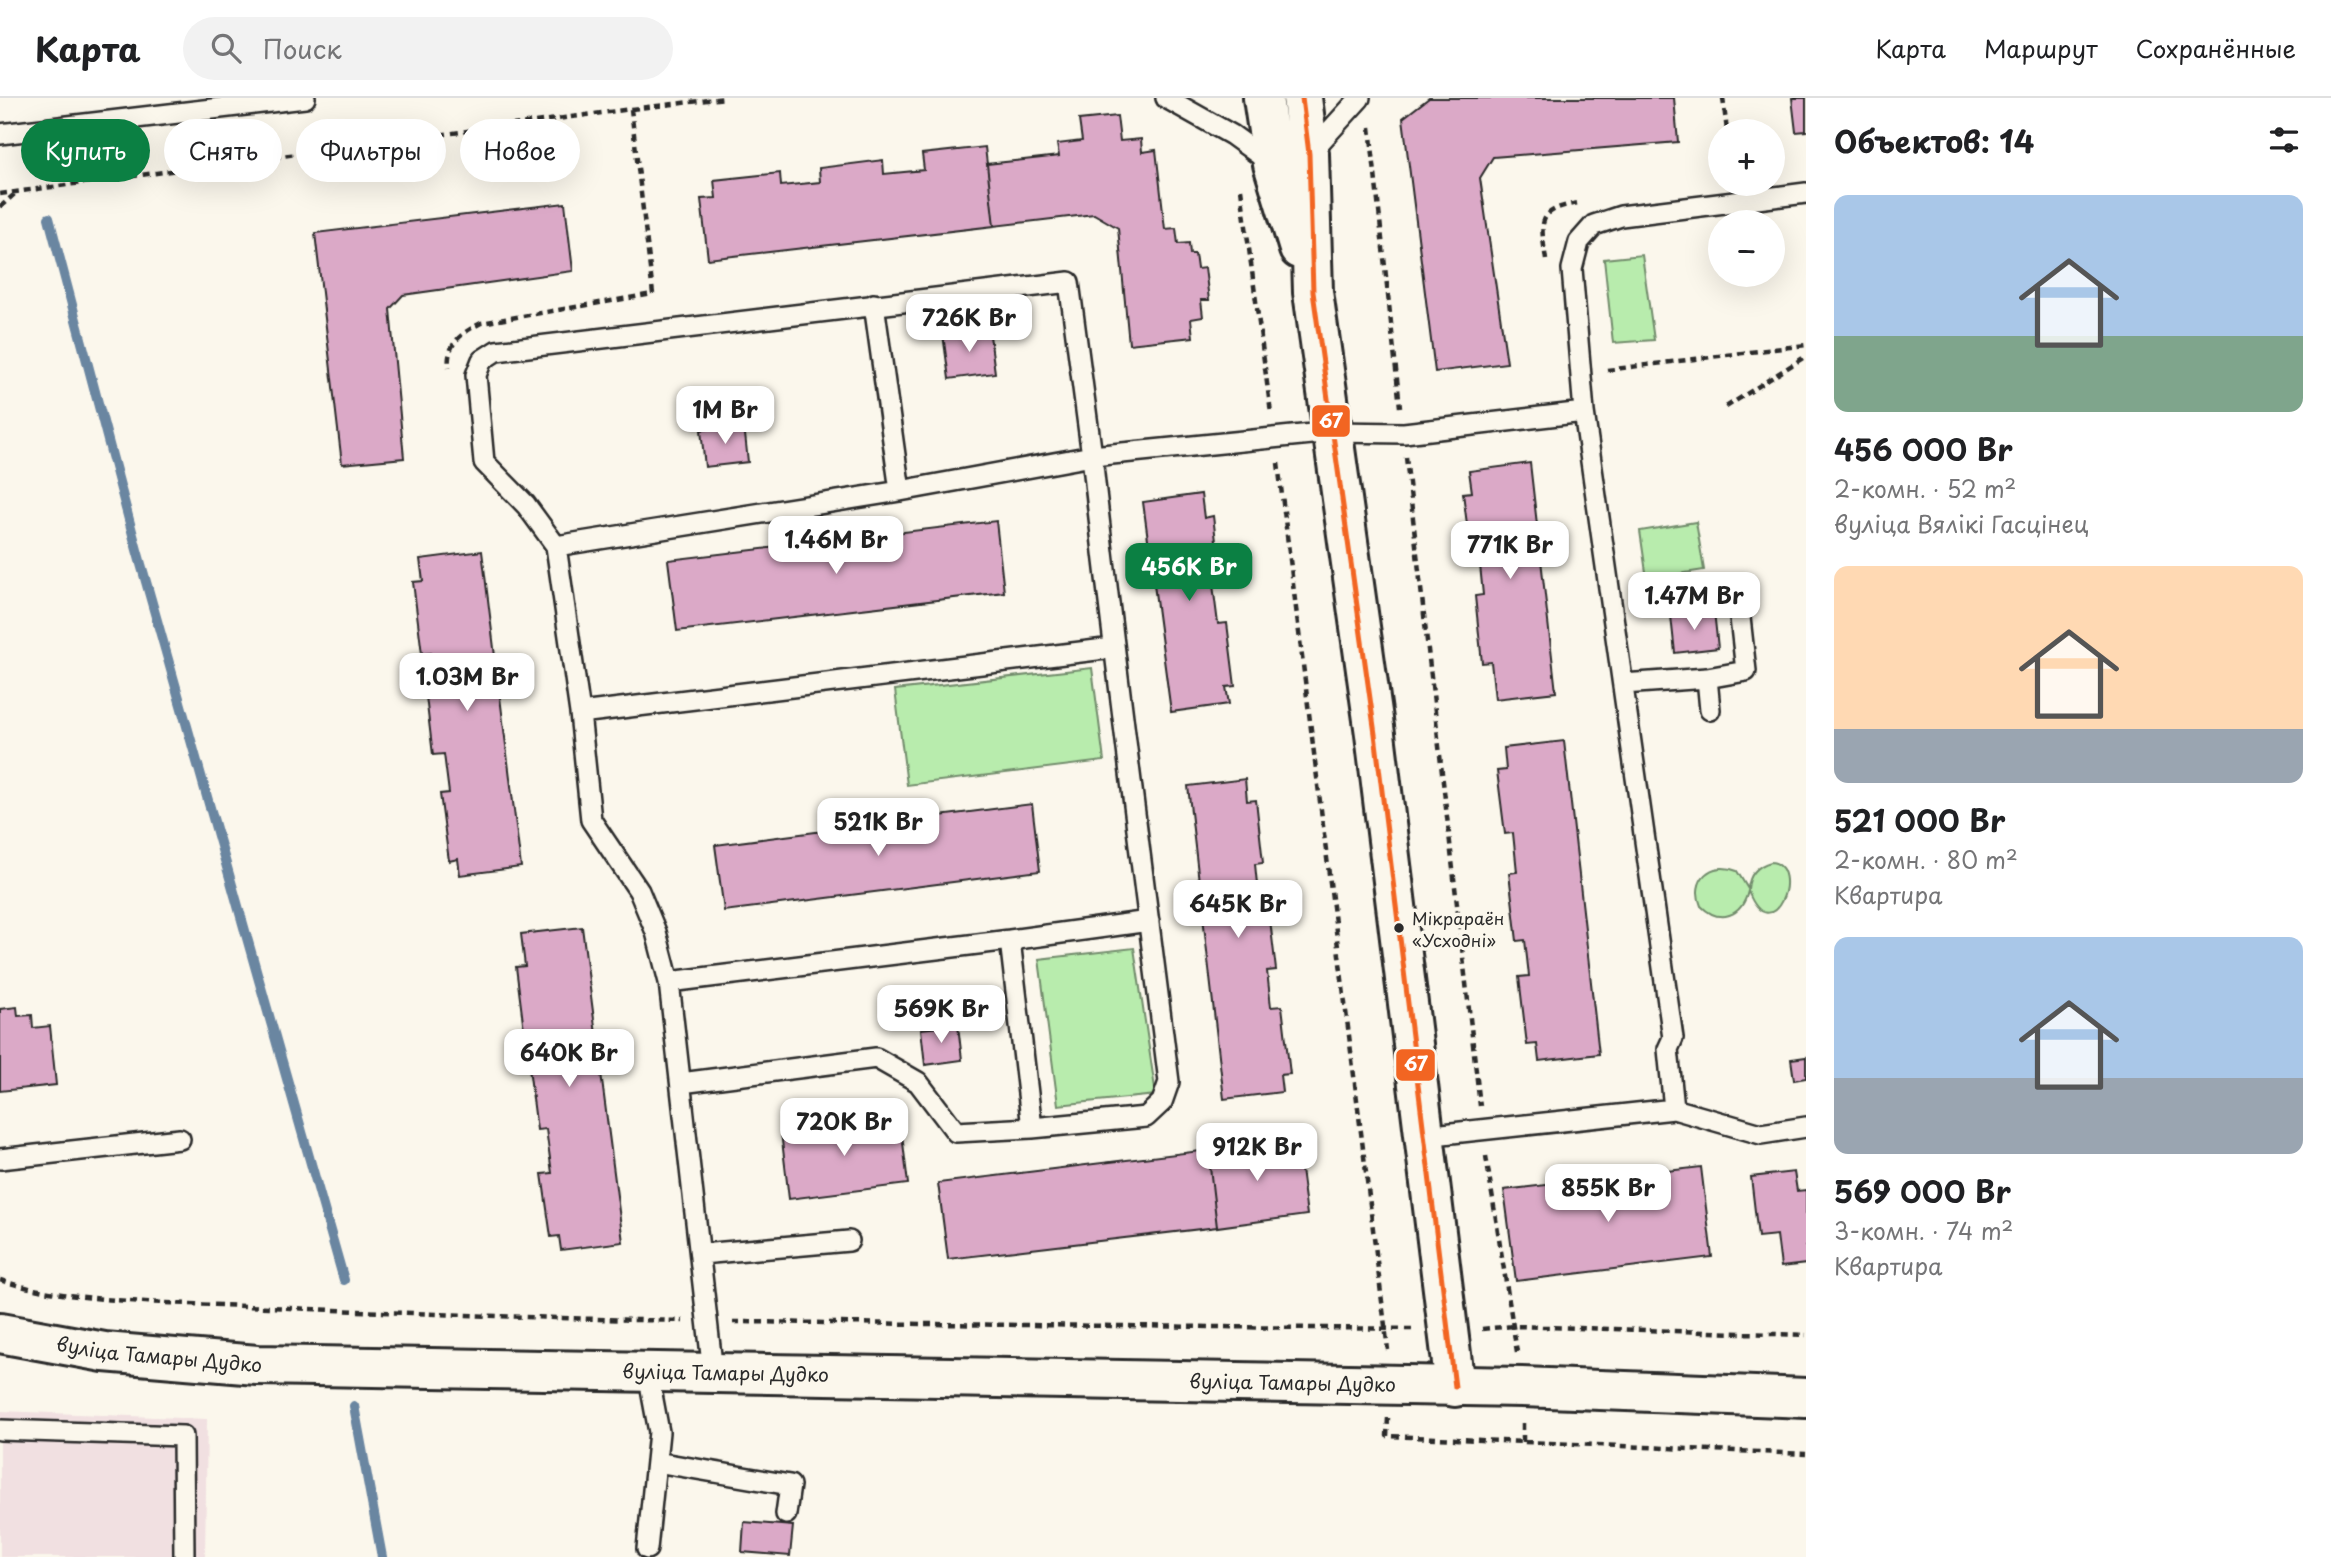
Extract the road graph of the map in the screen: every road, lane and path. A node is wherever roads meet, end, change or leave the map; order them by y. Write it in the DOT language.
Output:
graph roads {
  1 [pos="305,98"];
  2 [pos="725,98"];
  3 [pos="1166,98"];
  4 [pos="1263,98"];
  5 [pos="1301,98"];
  6 [pos="1360,98"];
  7 [pos="1723,98"];
  8 [pos="631,109"];
  9 [pos="1726,119"];
  10 [pos="1370,124"];
  11 [pos="0,134"];
  12 [pos="1309,154"];
  13 [pos="1273,164"];
  14 [pos="18,191"];
  15 [pos="1806,193"];
  16 [pos="0,194"];
  17 [pos="0,207"];
  18 [pos="1312,292"];
  19 [pos="874,304"];
  20 [pos="1806,345"];
  21 [pos="1806,356"];
  22 [pos="449,371"];
  23 [pos="1581,373"];
  24 [pos="1726,407"];
  25 [pos="1584,412"];
  26 [pos="1332,432"];
  27 [pos="1404,433"];
  28 [pos="1092,456"];
  29 [pos="900,491"];
  30 [pos="556,546"];
  31 [pos="1739,608"];
  32 [pos="1113,649"];
  33 [pos="1707,678"];
  34 [pos="1623,684"];
  35 [pos="1710,710"];
  36 [pos="580,713"];
  37 [pos="1149,921"];
  38 [pos="1010,940"];
  39 [pos="669,982"];
  40 [pos="681,1083"];
  41 [pos="1674,1109"];
  42 [pos="1806,1127"];
  43 [pos="1032,1128"];
  44 [pos="1482,1131"];
  45 [pos="1424,1136"];
  46 [pos="180,1139"];
  47 [pos="0,1159"];
  48 [pos="849,1241"];
  49 [pos="701,1254"];
  50 [pos="0,1280"];
  51 [pos="708,1322"];
  52 [pos="1513,1326"];
  53 [pos="1448,1332"];
  54 [pos="0,1333"];
  55 [pos="1806,1335"];
  56 [pos="648,1373"];
  57 [pos="713,1373"];
  58 [pos="1455,1387"];
  59 [pos="1522,1387"];
  60 [pos="1806,1398"];
  61 [pos="0,1430"];
  62 [pos="1523,1444"];
  63 [pos="656,1462"];
  64 [pos="786,1514"];
  65 [pos="647,1549"];
  66 [pos="184,1557"];
  1 -- 11 [label="lane"];
  2 -- 8 [label="path"];
  3 -- 13 [label="lane"];
  4 -- 13 [label="street"];
  5 -- 12 [label="street"];
  6 -- 12 [label="lane"];
  7 -- 9 [label="path"];
  8 -- 14 [label="path"];
  8 -- 22 [label="path"];
  10 -- 27 [label="path"];
  12 -- 18 [label="street"];
  13 -- 18 [label="street"];
  14 -- 16 [label="path"];
  14 -- 17 [label="path"];
  15 -- 23 [label="lane"];
  18 -- 26 [label="street"];
  19 -- 28 [label="lane"];
  19 -- 29 [label="lane"];
  19 -- 30 [label="lane"];
  20 -- 23 [label="path"];
  21 -- 24 [label="path"];
  23 -- 25 [label="lane"];
  25 -- 27 [label="lane"];
  25 -- 34 [label="lane"];
  26 -- 27 [label="lane"];
  26 -- 28 [label="lane"];
  26 -- 45 [label="street"];
  27 -- 44 [label="path"];
  28 -- 29 [label="lane"];
  28 -- 32 [label="lane"];
  29 -- 30 [label="lane"];
  30 -- 36 [label="lane"];
  31 -- 33 [label="lane"];
  32 -- 36 [label="lane"];
  32 -- 37 [label="lane"];
  33 -- 34 [label="lane"];
  33 -- 35 [label="lane"];
  34 -- 41 [label="lane"];
  36 -- 39 [label="lane"];
  37 -- 38 [label="lane"];
  37 -- 43 [label="lane"];
  38 -- 39 [label="lane"];
  38 -- 43 [label="lane"];
  39 -- 40 [label="lane"];
  40 -- 43 [label="lane"];
  40 -- 49 [label="lane"];
  41 -- 42 [label="lane"];
  41 -- 44 [label="lane"];
  44 -- 45 [label="lane"];
  44 -- 52 [label="path"];
  45 -- 53 [label="street"];
  46 -- 47 [label="lane"];
  48 -- 49 [label="lane"];
  49 -- 51 [label="lane"];
  50 -- 51 [label="path"];
  51 -- 53 [label="path"];
  51 -- 57 [label="lane"];
  52 -- 53 [label="path"];
  52 -- 55 [label="path"];
  52 -- 59 [label="path"];
  53 -- 58 [label="street"];
  54 -- 56 [label="street, вуліца Тамары Дудко"];
  56 -- 57 [label="street, вуліца Тамары Дудко"];
  56 -- 63 [label="lane"];
  57 -- 58 [label="street, вуліца Тамары Дудко"];
  58 -- 59 [label="street, вуліца Тамары Дудко"];
  59 -- 60 [label="street, вуліца Тамары Дудко"];
  59 -- 62 [label="path"];
  61 -- 66 [label="lane"];
  63 -- 64 [label="lane"];
  63 -- 65 [label="lane"];
}
